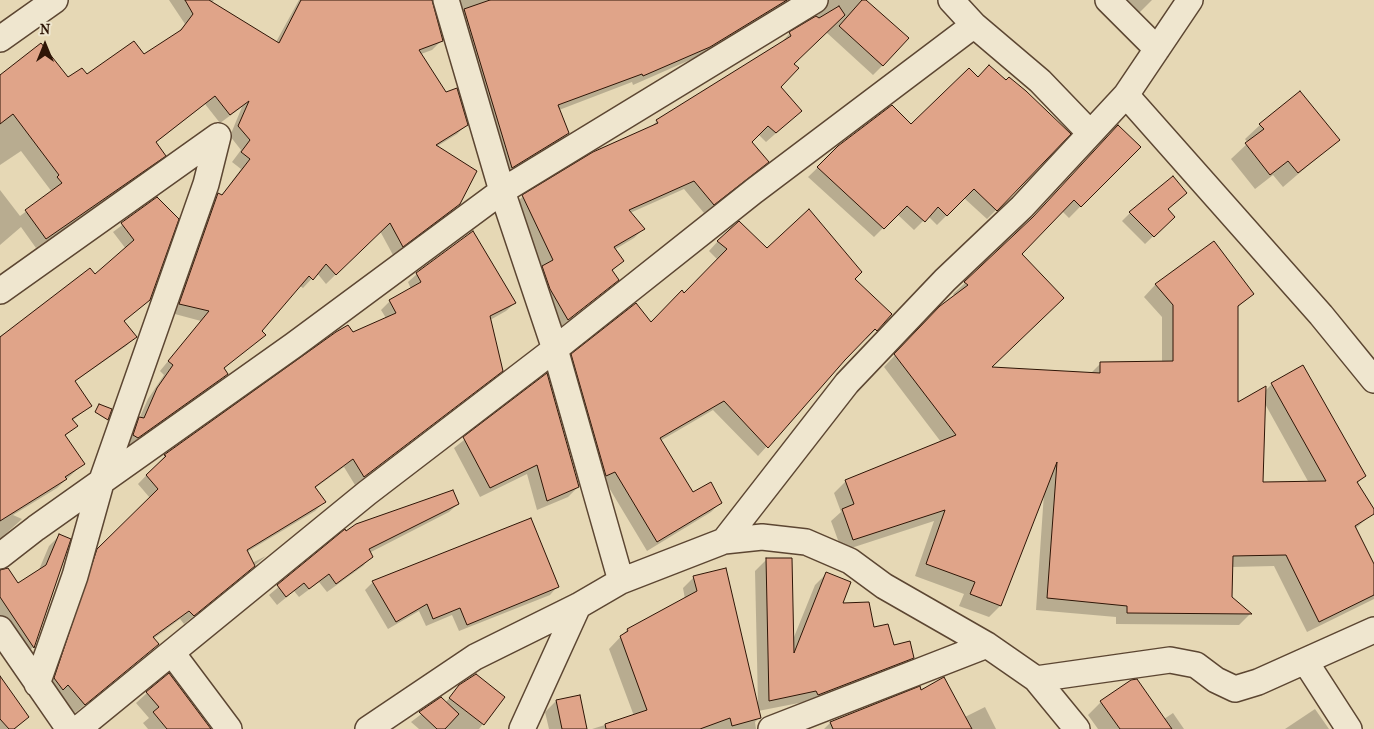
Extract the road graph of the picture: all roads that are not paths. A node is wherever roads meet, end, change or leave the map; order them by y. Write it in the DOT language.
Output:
graph roads {
  1 [pos="55,0"];
  2 [pos="446,0"];
  3 [pos="815,0"];
  4 [pos="951,0"];
  5 [pos="1108,0"];
  6 [pos="1190,0"];
  7 [pos="974,25"];
  8 [pos="0,38"];
  9 [pos="1158,48"];
  10 [pos="1126,95"];
  11 [pos="1090,133"];
  12 [pos="502,191"];
  13 [pos="0,291"];
  14 [pos="555,349"];
  15 [pos="1374,380"];
  16 [pos="101,483"];
  17 [pos="724,541"];
  18 [pos="0,556"];
  19 [pos="621,581"];
  20 [pos="578,606"];
  21 [pos="0,629"];
  22 [pos="1374,630"];
  23 [pos="988,645"];
  24 [pos="172,653"];
  25 [pos="1305,661"];
  26 [pos="1036,679"];
  27 [pos="37,684"];
  28 [pos="69,729"];
  29 [pos="78,729"];
  30 [pos="229,729"];
  31 [pos="368,729"];
  32 [pos="522,729"];
  33 [pos="771,729"];
  34 [pos="1077,729"];
  35 [pos="1348,729"];
  1 -- 8 [label="street"];
  2 -- 12 [label="street"];
  3 -- 12 [label="street"];
  4 -- 7 [label="street"];
  5 -- 9 [label="street"];
  6 -- 9 [label="street"];
  7 -- 11 [label="street"];
  7 -- 14 [label="street"];
  9 -- 10 [label="street"];
  10 -- 11 [label="street"];
  10 -- 15 [label="street"];
  11 -- 17 [label="street"];
  12 -- 14 [label="street"];
  12 -- 16 [label="street"];
  13 -- 16 [label="street"];
  14 -- 19 [label="street"];
  14 -- 24 [label="street"];
  16 -- 18 [label="street"];
  16 -- 27 [label="street"];
  17 -- 19 [label="street"];
  17 -- 23 [label="street"];
  19 -- 20 [label="street"];
  20 -- 31 [label="street"];
  20 -- 32 [label="street"];
  21 -- 27 [label="street"];
  22 -- 25 [label="street"];
  23 -- 26 [label="street"];
  23 -- 33 [label="street"];
  24 -- 29 [label="street"];
  24 -- 30 [label="street"];
  25 -- 26 [label="street"];
  25 -- 35 [label="street"];
  26 -- 34 [label="street"];
  27 -- 28 [label="street"];
}
